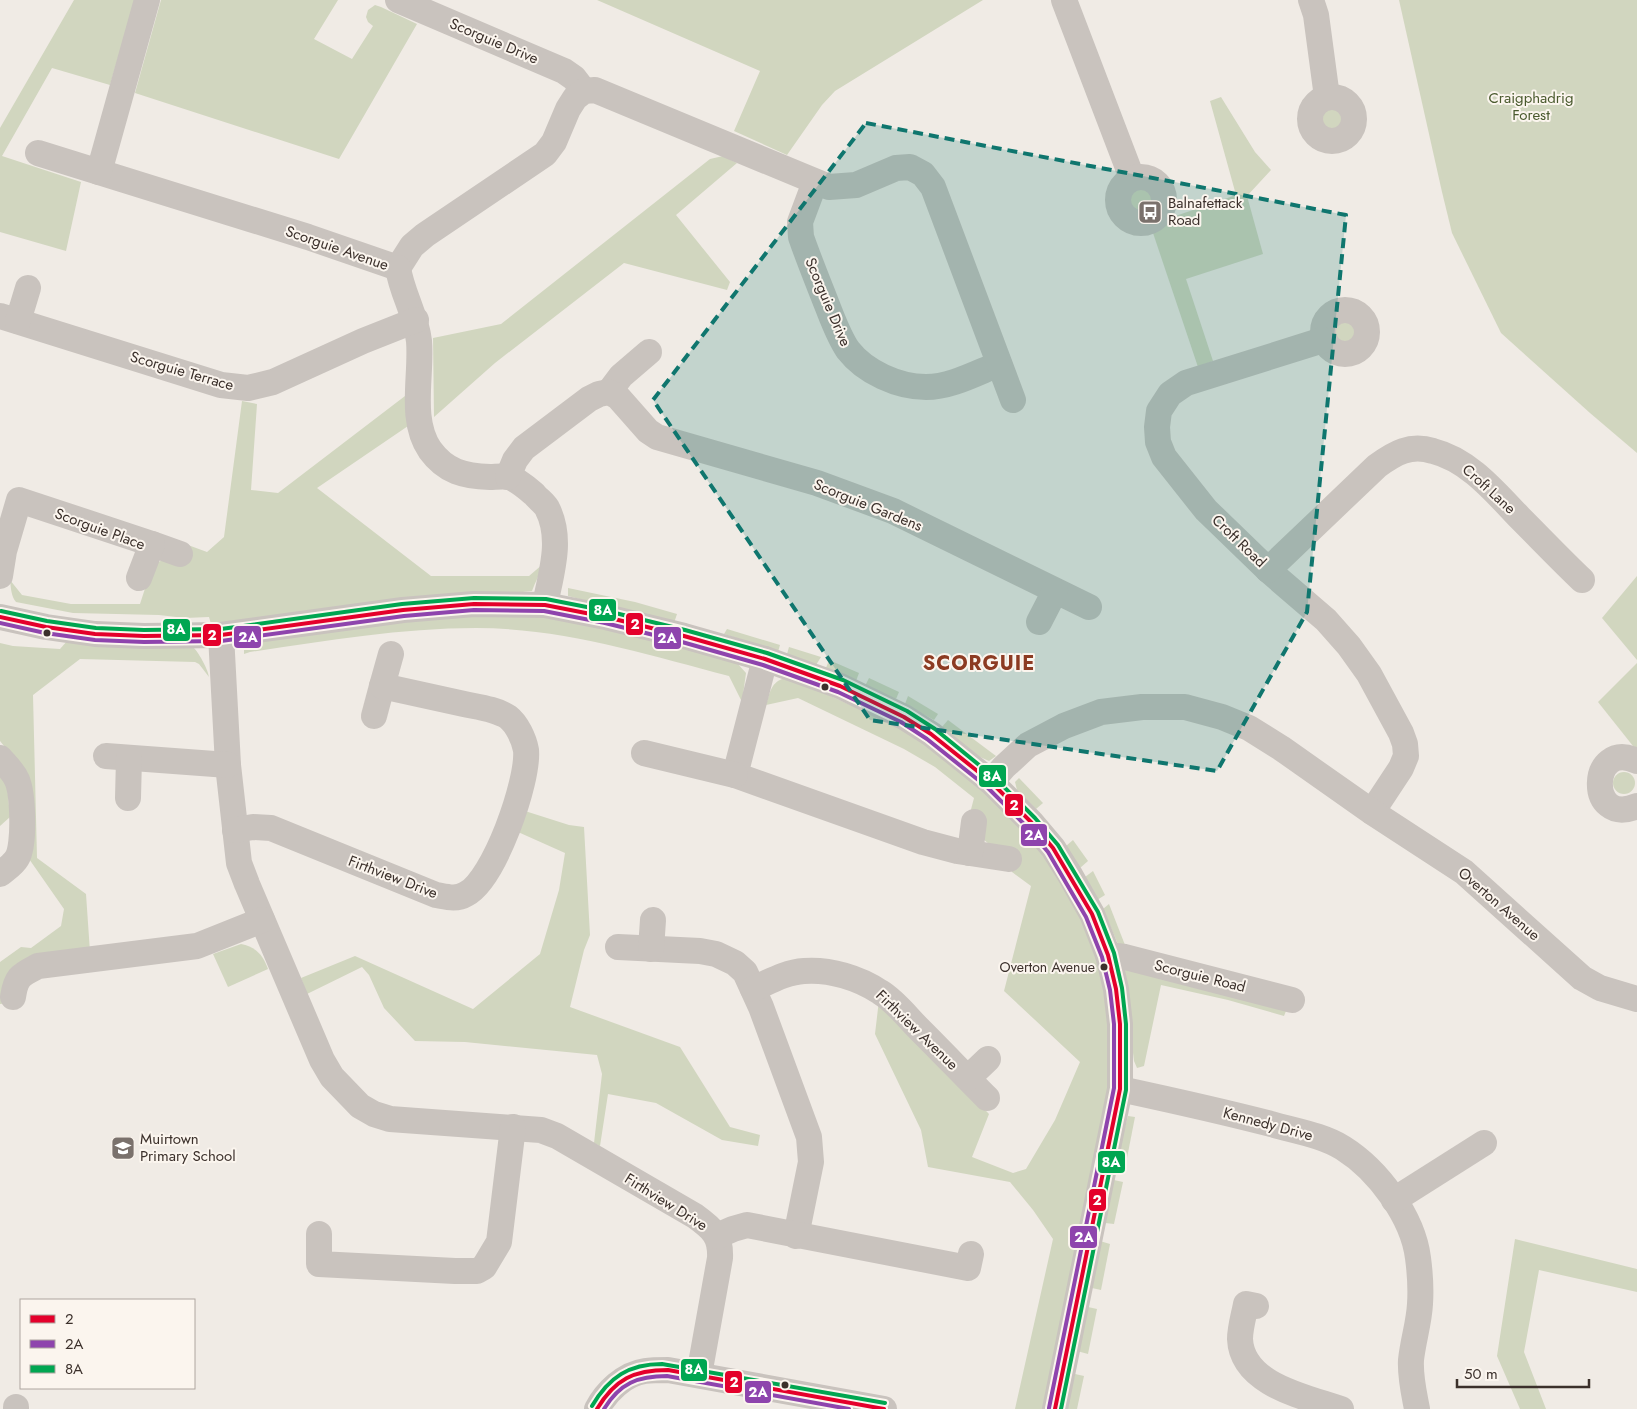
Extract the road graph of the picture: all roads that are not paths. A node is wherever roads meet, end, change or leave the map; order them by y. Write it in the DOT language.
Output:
graph roads {
  1 [pos="147,0"];
  2 [pos="398,0"];
  3 [pos="1064,0"];
  4 [pos="1311,0"];
  5 [pos="584,91"];
  6 [pos="1327,97"];
  7 [pos="38,153"];
  8 [pos="99,172"];
  9 [pos="1132,178"];
  10 [pos="815,182"];
  11 [pos="398,268"];
  12 [pos="28,288"];
  13 [pos="9,319"];
  14 [pos="416,320"];
  15 [pos="1324,340"];
  16 [pos="649,352"];
  17 [pos="999,364"];
  18 [pos="609,392"];
  19 [pos="1013,400"];
  20 [pos="508,477"];
  21 [pos="9,497"];
  22 [pos="152,544"];
  23 [pos="180,554"];
  24 [pos="1268,570"];
  25 [pos="0,576"];
  26 [pos="139,578"];
  27 [pos="1582,580"];
  28 [pos="1054,591"];
  29 [pos="545,605"];
  30 [pos="1089,607"];
  31 [pos="0,617"];
  32 [pos="1039,622"];
  33 [pos="221,636"];
  34 [pos="391,654"];
  35 [pos="765,659"];
  36 [pos="382,686"];
  37 [pos="374,716"];
  38 [pos="644,753"];
  39 [pos="0,758"];
  40 [pos="1637,761"];
  41 [pos="228,765"];
  42 [pos="735,775"];
  43 [pos="991,782"];
  44 [pos="128,798"];
  45 [pos="1637,806"];
  46 [pos="1372,812"];
  47 [pos="974,822"];
  48 [pos="235,830"];
  49 [pos="970,853"];
  50 [pos="1008,859"];
  51 [pos="0,874"];
  52 [pos="262,920"];
  53 [pos="653,920"];
  54 [pos="618,947"];
  55 [pos="651,949"];
  56 [pos="1108,955"];
  57 [pos="753,989"];
  58 [pos="13,997"];
  59 [pos="1637,999"];
  60 [pos="1292,1000"];
  61 [pos="988,1059"];
  62 [pos="968,1078"];
  63 [pos="1120,1089"];
  64 [pos="987,1098"];
  65 [pos="514,1127"];
  66 [pos="1483,1142"];
  67 [pos="1394,1200"];
  68 [pos="320,1234"];
  69 [pos="717,1236"];
  70 [pos="796,1236"];
  71 [pos="971,1254"];
  72 [pos="1256,1306"];
  73 [pos="699,1375"];
  74 [pos="597,1409"];
  75 [pos="884,1409"];
  76 [pos="1054,1409"];
  77 [pos="1340,1409"];
  78 [pos="1417,1409"];
  1 -- 8 [label="street"];
  2 -- 5 [label="street, Scorguie Drive"];
  3 -- 9 [label="street"];
  4 -- 6 [label="street"];
  5 -- 10 [label="street"];
  5 -- 11 [label="street"];
  7 -- 8 [label="street, Scorguie Avenue"];
  8 -- 11 [label="street, Scorguie Avenue"];
  10 -- 17 [label="street"];
  10 -- 17 [label="street, Scorguie Drive"];
  11 -- 14 [label="street, Scorguie Avenue"];
  12 -- 13 [label="street"];
  13 -- 14 [label="street, Scorguie Terrace"];
  14 -- 20 [label="street, Scorguie Avenue"];
  15 -- 24 [label="street, Croft Road"];
  16 -- 18 [label="street"];
  17 -- 19 [label="street"];
  18 -- 20 [label="street"];
  18 -- 28 [label="street, Scorguie Gardens"];
  20 -- 29 [label="street, Scorguie Avenue"];
  21 -- 22 [label="street, Scorguie Place"];
  21 -- 25 [label="street, Scorguie Place"];
  22 -- 23 [label="street"];
  22 -- 26 [label="street, Scorguie Place"];
  24 -- 27 [label="street, Croft Lane"];
  24 -- 46 [label="street, Croft Road"];
  28 -- 30 [label="street, Scorguie Gardens"];
  28 -- 32 [label="street"];
  29 -- 33 [label="street"];
  29 -- 35 [label="street"];
  31 -- 33 [label="street"];
  33 -- 41 [label="street, Firthview Drive"];
  34 -- 36 [label="street"];
  35 -- 42 [label="street"];
  35 -- 43 [label="street"];
  36 -- 37 [label="street"];
  36 -- 48 [label="street, Firthview Drive"];
  38 -- 42 [label="street"];
  39 -- 51 [label="street"];
  40 -- 45 [label="street"];
  41 -- 44 [label="street"];
  41 -- 48 [label="street, Firthview Drive"];
  42 -- 49 [label="street"];
  43 -- 46 [label="street, Overton Avenue"];
  43 -- 56 [label="street"];
  46 -- 59 [label="street, Overton Avenue"];
  47 -- 49 [label="street"];
  48 -- 52 [label="street, Firthview Drive"];
  49 -- 50 [label="street"];
  52 -- 58 [label="street"];
  52 -- 65 [label="street, Firthview Drive"];
  53 -- 55 [label="street"];
  54 -- 55 [label="street"];
  55 -- 57 [label="street"];
  56 -- 60 [label="street, Scorguie Road"];
  56 -- 63 [label="street"];
  57 -- 62 [label="street, Firthview Avenue"];
  57 -- 70 [label="street"];
  61 -- 62 [label="street"];
  62 -- 64 [label="street, Firthview Avenue"];
  63 -- 67 [label="street, Kennedy Drive"];
  63 -- 76 [label="street"];
  65 -- 68 [label="street"];
  65 -- 69 [label="street, Firthview Drive"];
  66 -- 67 [label="street"];
  67 -- 78 [label="street, Kennedy Drive"];
  69 -- 70 [label="street"];
  69 -- 73 [label="street, Firthview Drive"];
  70 -- 71 [label="street"];
  72 -- 77 [label="street"];
  73 -- 74 [label="street"];
  73 -- 75 [label="street"];
}
